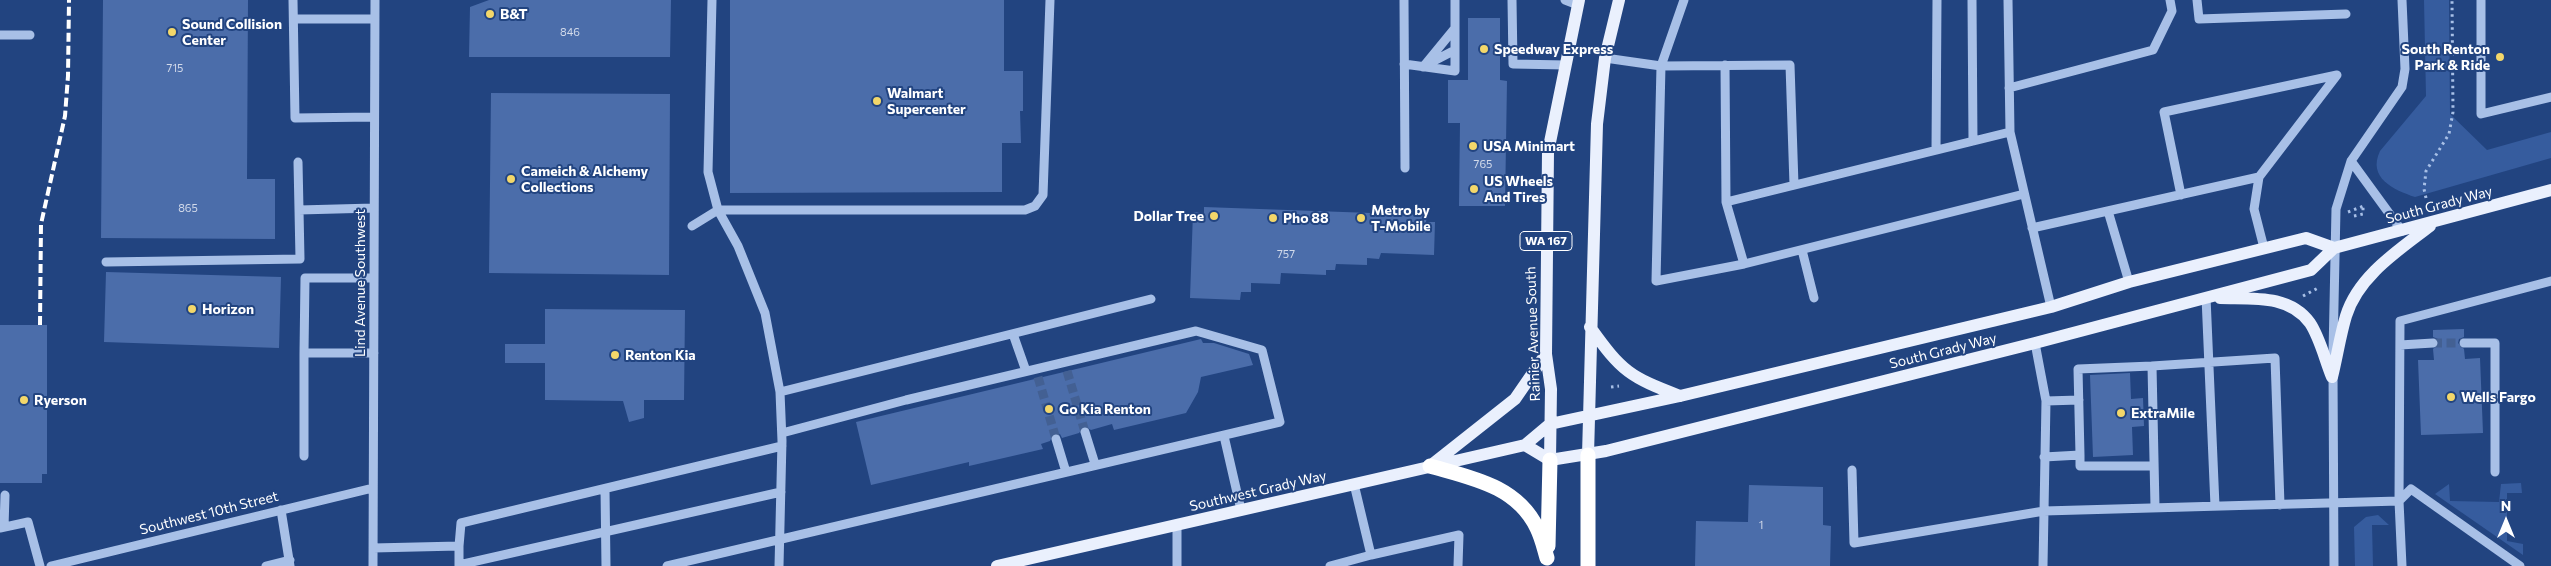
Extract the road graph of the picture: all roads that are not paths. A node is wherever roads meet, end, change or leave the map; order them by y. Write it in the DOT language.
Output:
graph roads {
  1 [pos="293,0"];
  2 [pos="375,0"];
  3 [pos="712,0"];
  4 [pos="1050,0"];
  5 [pos="1404,0"];
  6 [pos="1455,0"];
  7 [pos="1512,0"];
  8 [pos="1565,0"];
  9 [pos="1619,0"];
  10 [pos="1684,0"];
  11 [pos="1937,0"];
  12 [pos="1972,0"];
  13 [pos="2008,0"];
  14 [pos="2170,0"];
  15 [pos="2197,0"];
  16 [pos="2402,0"];
  17 [pos="2480,0"];
  18 [pos="1579,3"];
  19 [pos="2346,14"];
  20 [pos="294,19"];
  21 [pos="375,19"];
  22 [pos="1455,28"];
  23 [pos="0,35"];
  24 [pos="30,35"];
  25 [pos="1455,50"];
  26 [pos="1605,58"];
  27 [pos="1404,64"];
  28 [pos="1725,65"];
  29 [pos="1566,66"];
  30 [pos="1661,66"];
  31 [pos="1423,67"];
  32 [pos="2009,88"];
  33 [pos="2551,97"];
  34 [pos="374,117"];
  35 [pos="2010,132"];
  36 [pos="1973,141"];
  37 [pos="1936,150"];
  38 [pos="298,162"];
  39 [pos="2351,162"];
  40 [pos="1405,168"];
  41 [pos="2259,177"];
  42 [pos="1794,185"];
  43 [pos="2551,190"];
  44 [pos="2024,194"];
  45 [pos="2181,195"];
  46 [pos="1726,202"];
  47 [pos="374,208"];
  48 [pos="299,210"];
  49 [pos="718,210"];
  50 [pos="2108,211"];
  51 [pos="2434,222"];
  52 [pos="692,226"];
  53 [pos="2032,228"];
  54 [pos="2402,231"];
  55 [pos="2264,248"];
  56 [pos="2334,248"];
  57 [pos="1802,250"];
  58 [pos="106,262"];
  59 [pos="1744,264"];
  60 [pos="374,278"];
  61 [pos="2551,281"];
  62 [pos="2129,282"];
  63 [pos="2206,297"];
  64 [pos="1814,298"];
  65 [pos="1151,299"];
  66 [pos="2051,307"];
  67 [pos="1590,327"];
  68 [pos="1013,334"];
  69 [pos="2035,343"];
  70 [pos="2433,343"];
  71 [pos="2464,343"];
  72 [pos="2400,345"];
  73 [pos="304,353"];
  74 [pos="374,353"];
  75 [pos="1546,354"];
  76 [pos="2210,361"];
  77 [pos="2152,366"];
  78 [pos="1033,373"];
  79 [pos="2332,377"];
  80 [pos="780,392"];
  81 [pos="1680,396"];
  82 [pos="2079,400"];
  83 [pos="2046,401"];
  84 [pos="1589,418"];
  85 [pos="1550,424"];
  86 [pos="1085,432"];
  87 [pos="782,433"];
  88 [pos="1224,436"];
  89 [pos="1056,439"];
  90 [pos="1525,445"];
  91 [pos="782,446"];
  92 [pos="1588,455"];
  93 [pos="2080,455"];
  94 [pos="304,456"];
  95 [pos="2044,457"];
  96 [pos="1550,460"];
  97 [pos="1095,464"];
  98 [pos="1430,466"];
  99 [pos="2154,466"];
  100 [pos="1852,470"];
  101 [pos="1066,472"];
  102 [pos="2495,472"];
  103 [pos="1354,484"];
  104 [pos="373,488"];
  105 [pos="605,489"];
  106 [pos="781,492"];
  107 [pos="5,495"];
  108 [pos="2399,501"];
  109 [pos="2335,503"];
  110 [pos="2280,505"];
  111 [pos="2215,506"];
  112 [pos="2155,507"];
  113 [pos="281,510"];
  114 [pos="1241,510"];
  115 [pos="2044,511"];
  116 [pos="1177,525"];
  117 [pos="2,528"];
  118 [pos="606,532"];
  119 [pos="780,540"];
  120 [pos="459,546"];
  121 [pos="373,548"];
  122 [pos="1371,555"];
  123 [pos="1547,562"];
  124 [pos="290,563"];
  125 [pos="65,564"];
  126 [pos="459,565"];
  127 [pos="40,566"];
  128 [pos="51,566"];
  129 [pos="266,566"];
  130 [pos="373,566"];
  131 [pos="606,566"];
  132 [pos="667,566"];
  133 [pos="779,566"];
  134 [pos="997,566"];
  135 [pos="1177,566"];
  136 [pos="1330,566"];
  137 [pos="1458,566"];
  138 [pos="1588,566"];
  139 [pos="2043,566"];
  140 [pos="2334,566"];
  141 [pos="2402,566"];
  142 [pos="2520,566"];
  1 -- 20 [label="street"];
  2 -- 21 [label="street, Lind Avenue Southwest"];
  3 -- 49 [label="street"];
  4 -- 49 [label="street"];
  5 -- 27 [label="street"];
  6 -- 22 [label="street"];
  7 -- 29 [label="street"];
  8 -- 18 [label="street"];
  9 -- 26 [label="main road, WA 167"];
  10 -- 30 [label="street"];
  11 -- 37 [label="street"];
  12 -- 36 [label="street"];
  13 -- 32 [label="street"];
  14 -- 32 [label="street"];
  15 -- 19 [label="street"];
  16 -- 39 [label="street"];
  17 -- 33 [label="street"];
  18 -- 29 [label="main road, Rainier Avenue South / WA 167"];
  20 -- 21 [label="street"];
  20 -- 34 [label="street"];
  21 -- 34 [label="street, Lind Avenue Southwest"];
  22 -- 25 [label="street"];
  22 -- 31 [label="street"];
  23 -- 24 [label="street"];
  25 -- 31 [label="street"];
  25 -- 31 [label="street"];
  26 -- 30 [label="street"];
  26 -- 67 [label="main road, WA 167"];
  27 -- 31 [label="street"];
  27 -- 40 [label="street"];
  28 -- 30 [label="street"];
  28 -- 42 [label="street"];
  28 -- 46 [label="street"];
  29 -- 75 [label="main road, Rainier Avenue South / WA 167"];
  30 -- 59 [label="street"];
  32 -- 35 [label="street"];
  34 -- 47 [label="street, Lind Avenue Southwest"];
  35 -- 36 [label="street"];
  35 -- 44 [label="street"];
  36 -- 37 [label="street"];
  37 -- 42 [label="street"];
  38 -- 48 [label="street"];
  39 -- 54 [label="street"];
  39 -- 56 [label="street"];
  41 -- 45 [label="street"];
  41 -- 45 [label="street"];
  41 -- 55 [label="street"];
  42 -- 46 [label="street"];
  43 -- 51 [label="main road, South Grady Way"];
  44 -- 53 [label="street"];
  44 -- 57 [label="street"];
  45 -- 50 [label="street"];
  46 -- 59 [label="street"];
  47 -- 48 [label="street"];
  47 -- 60 [label="street, Lind Avenue Southwest"];
  48 -- 58 [label="street"];
  49 -- 52 [label="street"];
  49 -- 80 [label="street"];
  50 -- 53 [label="street"];
  50 -- 62 [label="street"];
  51 -- 54 [label="main road, South Grady Way"];
  51 -- 79 [label="main road"];
  53 -- 66 [label="street"];
  54 -- 56 [label="main road, South Grady Way"];
  55 -- 56 [label="main road, South Grady Way"];
  55 -- 62 [label="main road, South Grady Way"];
  56 -- 63 [label="main road, South Grady Way"];
  56 -- 79 [label="street"];
  57 -- 59 [label="street"];
  57 -- 64 [label="street"];
  60 -- 73 [label="street"];
  60 -- 74 [label="street, Lind Avenue Southwest"];
  61 -- 72 [label="street"];
  62 -- 66 [label="main road, South Grady Way"];
  63 -- 69 [label="main road, South Grady Way"];
  63 -- 76 [label="street"];
  63 -- 79 [label="main road"];
  65 -- 68 [label="street"];
  66 -- 81 [label="main road, South Grady Way"];
  67 -- 81 [label="main road"];
  67 -- 84 [label="main road, WA 167"];
  68 -- 78 [label="street"];
  68 -- 80 [label="street"];
  69 -- 83 [label="street"];
  69 -- 92 [label="main road, South Grady Way"];
  70 -- 72 [label="street"];
  71 -- 102 [label="street"];
  72 -- 108 [label="street"];
  73 -- 74 [label="street"];
  73 -- 94 [label="street"];
  74 -- 104 [label="street, Lind Avenue Southwest"];
  75 -- 85 [label="main road, Rainier Avenue South / WA 167"];
  75 -- 98 [label="main road"];
  76 -- 77 [label="street"];
  76 -- 110 [label="street"];
  76 -- 111 [label="street"];
  77 -- 82 [label="street"];
  77 -- 99 [label="street"];
  78 -- 87 [label="street"];
  78 -- 88 [label="street"];
  79 -- 109 [label="street"];
  80 -- 87 [label="street"];
  81 -- 84 [label="main road, South Grady Way"];
  82 -- 83 [label="street"];
  82 -- 93 [label="street"];
  83 -- 95 [label="street"];
  84 -- 85 [label="main road, South Grady Way"];
  84 -- 92 [label="main road, WA 167"];
  85 -- 90 [label="main road, Southwest Grady Way"];
  85 -- 96 [label="main road, Rainier Avenue South / WA 167"];
  86 -- 97 [label="street"];
  87 -- 91 [label="street"];
  88 -- 97 [label="street"];
  88 -- 114 [label="street"];
  89 -- 101 [label="street"];
  90 -- 96 [label="main road"];
  90 -- 98 [label="main road, Southwest Grady Way"];
  91 -- 105 [label="street"];
  91 -- 106 [label="street"];
  92 -- 96 [label="main road, South Grady Way"];
  92 -- 138 [label="highway, WA 167"];
  93 -- 95 [label="street"];
  93 -- 99 [label="street"];
  95 -- 115 [label="street"];
  96 -- 123 [label="highway, WA 167"];
  97 -- 101 [label="street"];
  98 -- 103 [label="main road, Southwest Grady Way"];
  98 -- 123 [label="highway"];
  99 -- 112 [label="street"];
  100 -- 115 [label="street"];
  101 -- 119 [label="street"];
  103 -- 114 [label="main road, Southwest Grady Way"];
  103 -- 122 [label="street"];
  104 -- 113 [label="street, Southwest 10th Street"];
  104 -- 121 [label="street, Lind Avenue Southwest"];
  105 -- 118 [label="street"];
  105 -- 120 [label="street"];
  106 -- 118 [label="street"];
  106 -- 119 [label="street"];
  107 -- 117 [label="street"];
  108 -- 109 [label="street"];
  108 -- 141 [label="street"];
  108 -- 142 [label="street"];
  109 -- 110 [label="street"];
  109 -- 140 [label="street"];
  110 -- 111 [label="street"];
  111 -- 112 [label="street"];
  112 -- 115 [label="street"];
  113 -- 124 [label="street"];
  113 -- 125 [label="street, Southwest 10th Street"];
  114 -- 116 [label="main road, Southwest Grady Way"];
  115 -- 139 [label="street"];
  116 -- 134 [label="main road, Southwest Grady Way"];
  116 -- 135 [label="street"];
  117 -- 127 [label="street"];
  118 -- 126 [label="street"];
  118 -- 131 [label="street"];
  119 -- 132 [label="street"];
  119 -- 133 [label="street"];
  120 -- 121 [label="street"];
  120 -- 126 [label="street"];
  121 -- 130 [label="street, Lind Avenue Southwest"];
  122 -- 136 [label="street"];
  122 -- 137 [label="street"];
  124 -- 129 [label="street"];
  125 -- 128 [label="street, Southwest 10th Street"];
}
